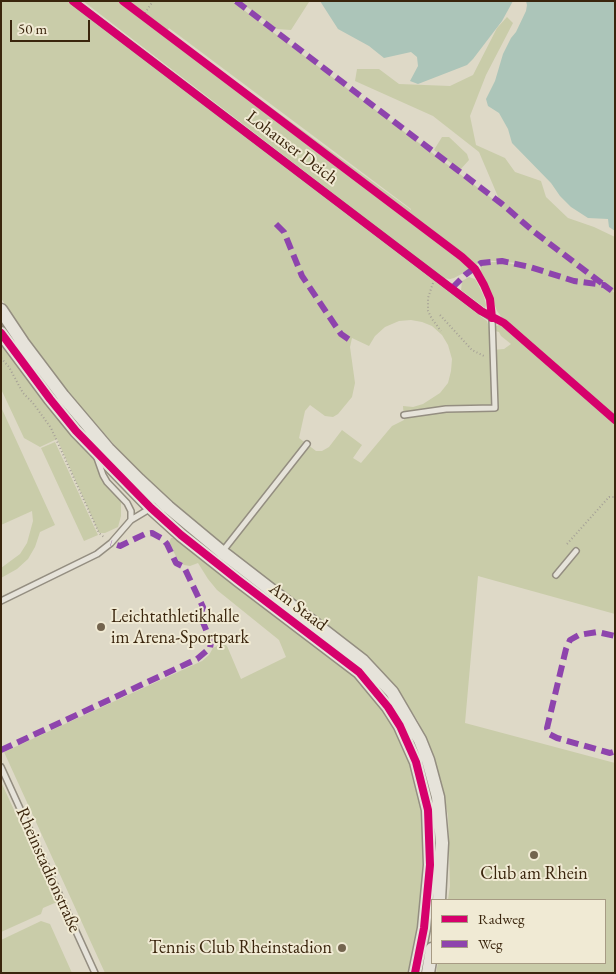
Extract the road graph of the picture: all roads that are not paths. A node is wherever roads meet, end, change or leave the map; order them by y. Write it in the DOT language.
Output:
graph roads {
  1 [pos="73,1"];
  2 [pos="1,310"];
  3 [pos="1,333"];
  4 [pos="404,415"];
  5 [pos="307,444"];
  6 [pos="96,453"];
  7 [pos="151,508"];
  8 [pos="131,520"];
  9 [pos="576,551"];
  10 [pos="222,552"];
  11 [pos="556,575"];
  12 [pos="1,601"];
  13 [pos="1,767"];
  14 [pos="439,899"];
  15 [pos="431,955"];
  16 [pos="94,973"];
  17 [pos="415,973"];
  18 [pos="428,973"];
  1 -- 4 [label="lane, Lohauser Deich"];
  2 -- 10 [label="street, Am Staad"];
  3 -- 6 [label="street, Am Staad"];
  5 -- 10 [label="lane"];
  6 -- 7 [label="street, Am Staad"];
  6 -- 8 [label="lane"];
  7 -- 8 [label="lane"];
  7 -- 17 [label="street, Am Staad"];
  8 -- 12 [label="lane"];
  9 -- 11 [label="lane"];
  10 -- 14 [label="street, Am Staad"];
  13 -- 16 [label="lane, Rheinstadionstraße"];
  15 -- 18 [label="street"];
}
